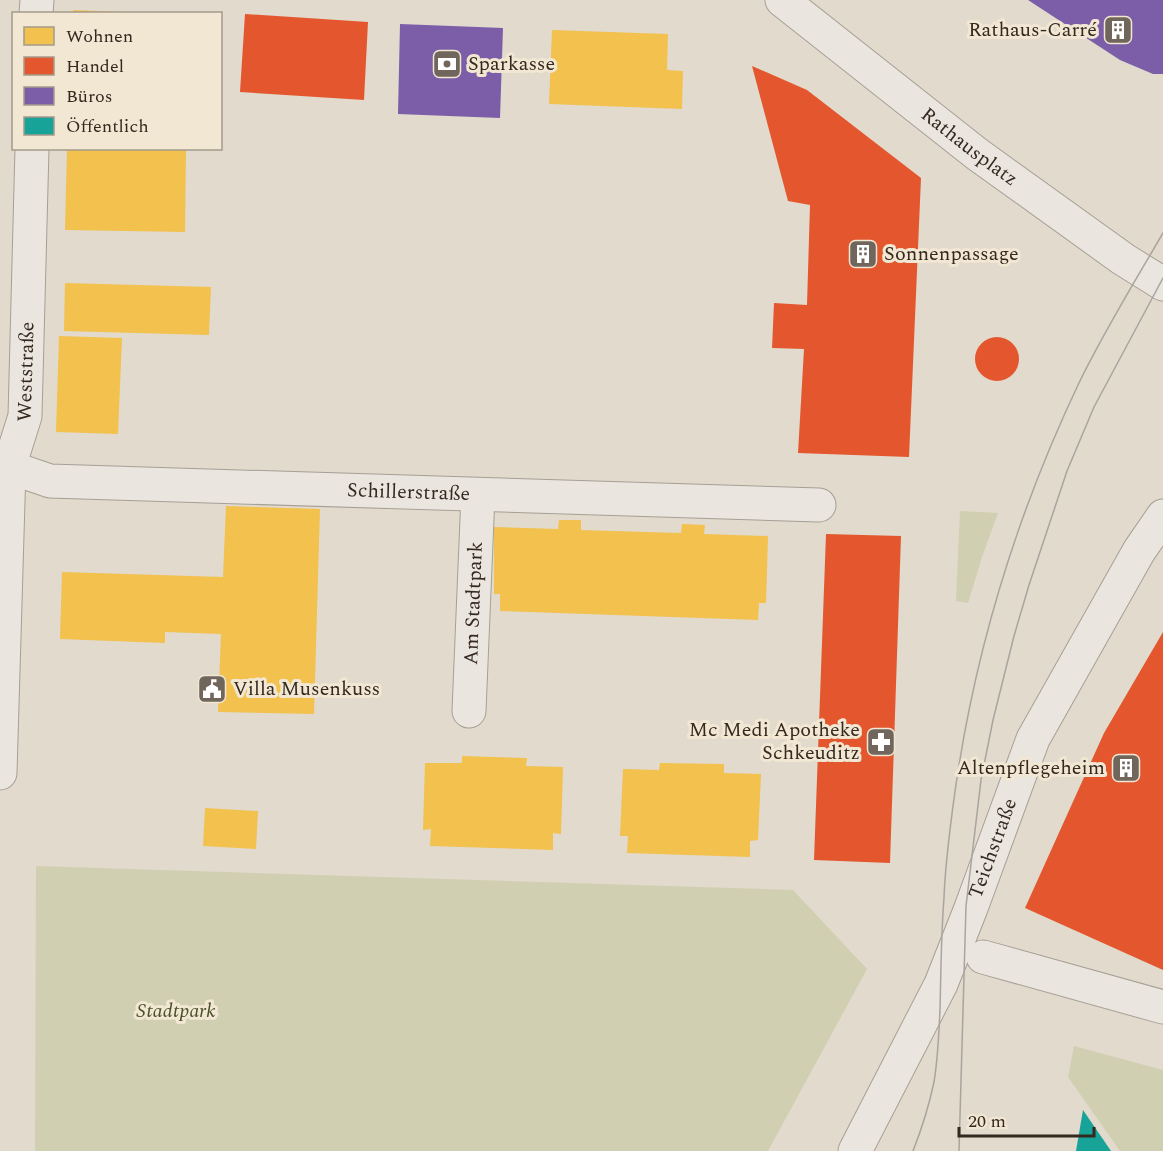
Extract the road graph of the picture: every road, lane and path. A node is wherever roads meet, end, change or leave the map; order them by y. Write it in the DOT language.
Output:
graph roads {
  1 [pos="782,0"];
  2 [pos="32,150"];
  3 [pos="1159,272"];
  4 [pos="5,467"];
  5 [pos="478,495"];
  6 [pos="819,505"];
  7 [pos="1163,516"];
  8 [pos="469,711"];
  9 [pos="0,773"];
  10 [pos="983,957"];
  11 [pos="1163,1007"];
  12 [pos="855,1151"];
  1 -- 3 [label="street, Rathausplatz"];
  2 -- 4 [label="street, Weststraße"];
  4 -- 5 [label="street, Schillerstraße"];
  4 -- 9 [label="street, Weststraße"];
  5 -- 6 [label="street, Schillerstraße"];
  5 -- 8 [label="street, Am Stadtpark"];
  7 -- 12 [label="street, Teichstraße"];
  10 -- 11 [label="street"];
}
